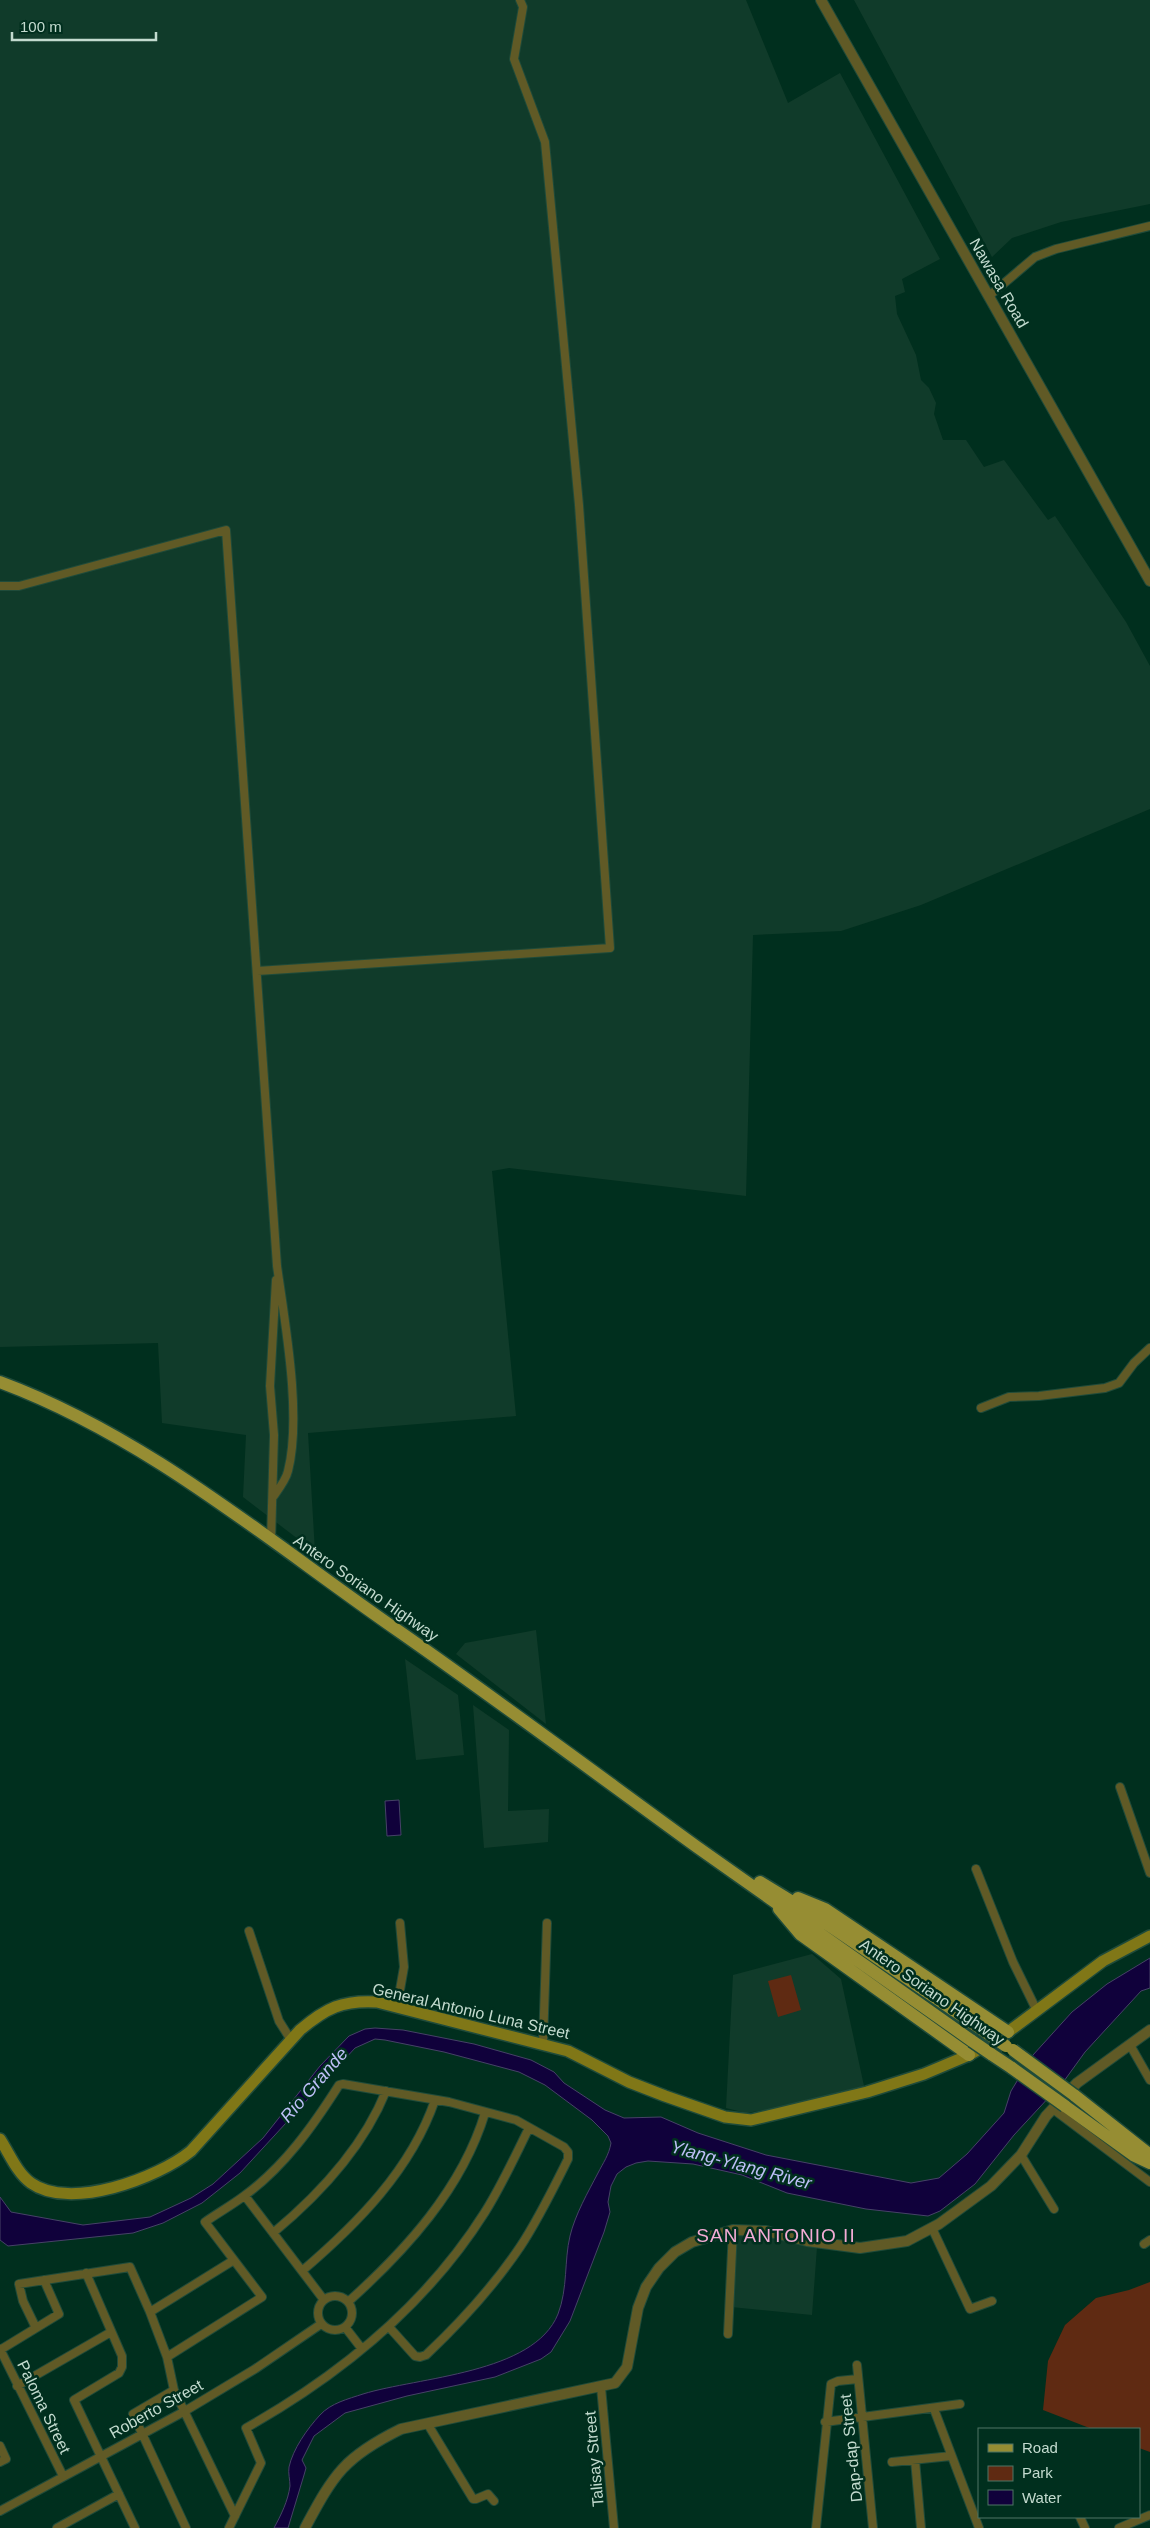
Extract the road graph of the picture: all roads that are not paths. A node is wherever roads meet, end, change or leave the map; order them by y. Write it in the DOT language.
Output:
graph roads {
  1 [pos="520,0"];
  2 [pos="821,0"];
  3 [pos="1150,226"];
  4 [pos="989,296"];
  5 [pos="1150,581"];
  6 [pos="0,586"];
  7 [pos="257,971"];
  8 [pos="277,1266"];
  9 [pos="1150,1348"];
  10 [pos="0,1382"];
  11 [pos="981,1408"];
  12 [pos="272,1498"];
  13 [pos="271,1541"];
  14 [pos="1120,1787"];
  15 [pos="976,1869"];
  16 [pos="1150,1873"];
  17 [pos="771,1892"];
  18 [pos="400,1923"];
  19 [pos="547,1923"];
  20 [pos="249,1931"];
  21 [pos="1150,1936"];
  22 [pos="397,2007"];
  23 [pos="1037,2011"];
  24 [pos="1150,2030"];
  25 [pos="1008,2032"];
  26 [pos="291,2040"];
  27 [pos="543,2044"];
  28 [pos="1130,2045"];
  29 [pos="969,2055"];
  30 [pos="1150,2080"];
  31 [pos="386,2091"];
  32 [pos="435,2100"];
  33 [pos="1059,2107"];
  34 [pos="485,2114"];
  35 [pos="529,2128"];
  36 [pos="0,2139"];
  37 [pos="1021,2155"];
  38 [pos="1150,2155"];
  39 [pos="1150,2164"];
  40 [pos="1150,2182"];
  41 [pos="244,2196"];
  42 [pos="1054,2210"];
  43 [pos="932,2228"];
  44 [pos="733,2230"];
  45 [pos="273,2233"];
  46 [pos="234,2260"];
  47 [pos="302,2271"];
  48 [pos="86,2273"];
  49 [pos="44,2280"];
  50 [pos="324,2300"];
  51 [pos="992,2301"];
  52 [pos="348,2302"];
  53 [pos="150,2312"];
  54 [pos="321,2324"];
  55 [pos="345,2327"];
  56 [pos="389,2327"];
  57 [pos="36,2328"];
  58 [pos="111,2332"];
  59 [pos="728,2334"];
  60 [pos="0,2349"];
  61 [pos="362,2349"];
  62 [pos="167,2358"];
  63 [pos="856,2365"];
  64 [pos="858,2379"];
  65 [pos="17,2386"];
  66 [pos="602,2387"];
  67 [pos="174,2390"];
  68 [pos="960,2404"];
  69 [pos="934,2410"];
  70 [pos="185,2411"];
  71 [pos="863,2419"];
  72 [pos="825,2422"];
  73 [pos="427,2423"];
  74 [pos="142,2434"];
  75 [pos="0,2446"];
  76 [pos="100,2456"];
  77 [pos="951,2456"];
  78 [pos="3,2460"];
  79 [pos="915,2460"];
  80 [pos="892,2462"];
  81 [pos="63,2476"];
  82 [pos="118,2494"];
  83 [pos="494,2501"];
  84 [pos="0,2511"];
  85 [pos="1150,2514"];
  86 [pos="235,2516"];
  87 [pos="1138,2520"];
  88 [pos="57,2528"];
  89 [pos="135,2528"];
  90 [pos="186,2528"];
  91 [pos="229,2528"];
  92 [pos="305,2528"];
  93 [pos="614,2528"];
  94 [pos="816,2528"];
  95 [pos="873,2528"];
  96 [pos="921,2528"];
  97 [pos="980,2528"];
  98 [pos="1119,2528"];
  99 [pos="1142,2528"];
  1 -- 7 [label="street"];
  2 -- 4 [label="street, Nawasa Road"];
  3 -- 4 [label="street"];
  4 -- 5 [label="street, Nawasa Road"];
  6 -- 7 [label="street"];
  7 -- 8 [label="street"];
  8 -- 12 [label="street"];
  8 -- 12 [label="street"];
  9 -- 11 [label="street"];
  10 -- 13 [label="main road, Antero Soriano Highway"];
  12 -- 13 [label="street"];
  13 -- 17 [label="main road, Antero Soriano Highway"];
  14 -- 16 [label="street"];
  15 -- 23 [label="street"];
  17 -- 25 [label="main road"];
  17 -- 29 [label="main road"];
  17 -- 33 [label="main road, Antero Soriano Highway, bridge"];
  17 -- 38 [label="main road, Antero Soriano Highway, bridge"];
  18 -- 22 [label="street"];
  19 -- 27 [label="street"];
  20 -- 26 [label="street"];
  21 -- 23 [label="main road, General Antonio Luna Street"];
  22 -- 26 [label="main road, General Antonio Luna Street"];
  22 -- 27 [label="main road, General Antonio Luna Street"];
  23 -- 25 [label="main road, General Antonio Luna Street"];
  24 -- 28 [label="street"];
  25 -- 29 [label="main road, General Antonio Luna Street"];
  26 -- 36 [label="main road, General Antonio Luna Street"];
  27 -- 29 [label="main road, General Antonio Luna Street"];
  28 -- 30 [label="street"];
  28 -- 33 [label="street"];
  31 -- 32 [label="street"];
  31 -- 41 [label="street"];
  31 -- 45 [label="street"];
  32 -- 34 [label="street"];
  32 -- 47 [label="street"];
  33 -- 37 [label="street"];
  33 -- 39 [label="main road, Antero Soriano Highway"];
  33 -- 40 [label="street"];
  34 -- 35 [label="street"];
  34 -- 52 [label="street"];
  35 -- 56 [label="street"];
  35 -- 56 [label="street"];
  37 -- 42 [label="street"];
  37 -- 43 [label="street"];
  41 -- 45 [label="street"];
  41 -- 46 [label="street"];
  43 -- 44 [label="street"];
  43 -- 51 [label="street"];
  44 -- 59 [label="street"];
  44 -- 66 [label="street"];
  45 -- 47 [label="street"];
  46 -- 53 [label="street"];
  46 -- 62 [label="street"];
  47 -- 50 [label="street"];
  48 -- 49 [label="street"];
  48 -- 53 [label="street"];
  48 -- 58 [label="street"];
  49 -- 57 [label="street"];
  49 -- 57 [label="street"];
  50 -- 52 [label="street"];
  50 -- 54 [label="street"];
  52 -- 55 [label="street"];
  53 -- 62 [label="street"];
  54 -- 55 [label="street"];
  54 -- 70 [label="street, Roberto Street"];
  55 -- 61 [label="street"];
  56 -- 61 [label="street"];
  57 -- 60 [label="street"];
  58 -- 65 [label="street"];
  58 -- 76 [label="street"];
  60 -- 65 [label="street, Paloma Street"];
  61 -- 86 [label="street"];
  62 -- 67 [label="street"];
  63 -- 64 [label="street, Dap-dap Street"];
  64 -- 71 [label="street, Dap-dap Street"];
  64 -- 72 [label="street"];
  65 -- 81 [label="street, Paloma Street"];
  66 -- 73 [label="street"];
  66 -- 93 [label="street, Talisay Street"];
  67 -- 70 [label="street"];
  67 -- 74 [label="street"];
  68 -- 69 [label="street"];
  69 -- 71 [label="street"];
  69 -- 77 [label="street"];
  70 -- 74 [label="street, Roberto Street"];
  70 -- 86 [label="street"];
  71 -- 72 [label="street"];
  71 -- 95 [label="street, Dap-dap Street"];
  72 -- 94 [label="street"];
  73 -- 83 [label="street"];
  73 -- 92 [label="street"];
  74 -- 76 [label="street, Roberto Street"];
  74 -- 90 [label="street"];
  75 -- 78 [label="street"];
  76 -- 81 [label="street, Roberto Street"];
  76 -- 82 [label="street"];
  77 -- 79 [label="street"];
  77 -- 97 [label="street"];
  79 -- 80 [label="street"];
  79 -- 96 [label="street"];
  81 -- 84 [label="street, Roberto Street"];
  82 -- 88 [label="street"];
  82 -- 89 [label="street"];
  85 -- 87 [label="street"];
  86 -- 91 [label="street"];
  87 -- 98 [label="street"];
  87 -- 99 [label="street"];
}
